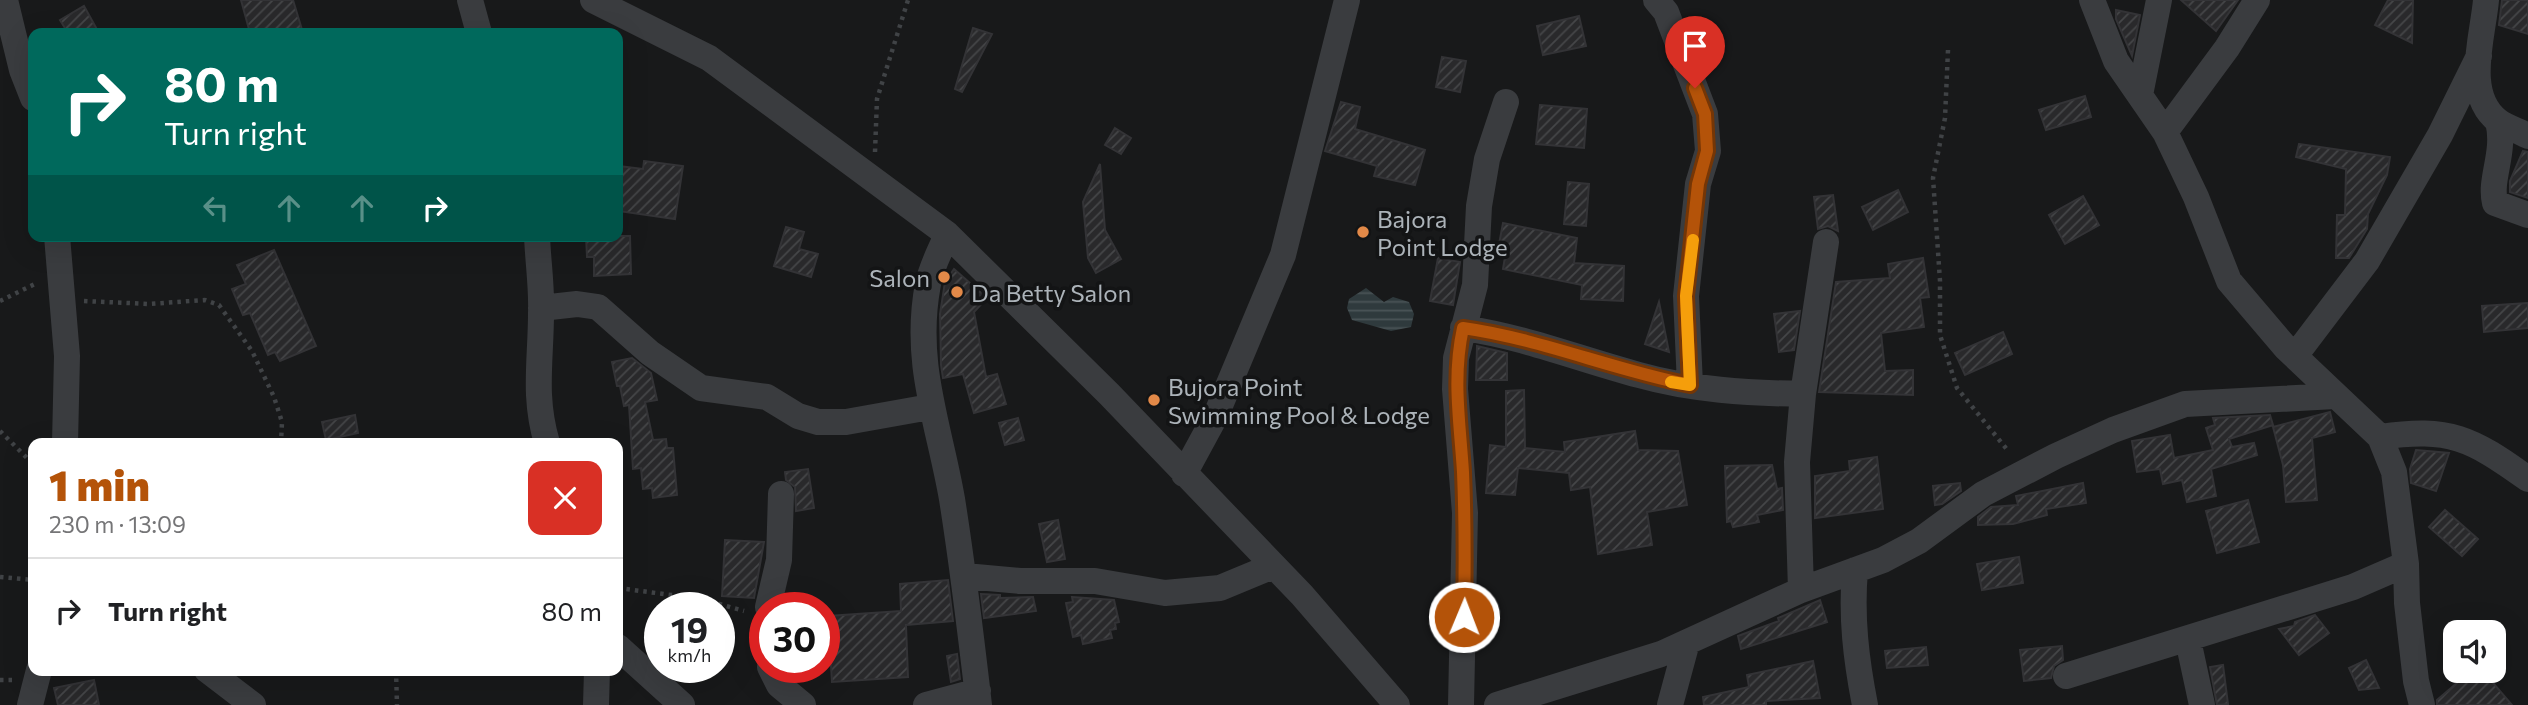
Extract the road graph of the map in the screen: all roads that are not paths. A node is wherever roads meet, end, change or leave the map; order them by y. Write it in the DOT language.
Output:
graph roads {
  1 [pos="5,0"];
  2 [pos="470,0"];
  3 [pos="1347,0"];
  4 [pos="1656,0"];
  5 [pos="2092,0"];
  6 [pos="2159,0"];
  7 [pos="2257,0"];
  8 [pos="2486,0"];
  9 [pos="609,10"];
  10 [pos="478,28"];
  11 [pos="2479,56"];
  12 [pos="28,85"];
  13 [pos="2140,95"];
  14 [pos="1506,102"];
  15 [pos="2498,121"];
  16 [pos="2165,132"];
  17 [pos="2528,136"];
  18 [pos="2528,215"];
  19 [pos="947,234"];
  20 [pos="57,242"];
  21 [pos="537,242"];
  22 [pos="548,242"];
  23 [pos="1826,242"];
  24 [pos="538,265"];
  25 [pos="541,308"];
  26 [pos="1463,328"];
  27 [pos="2295,356"];
  28 [pos="1690,385"];
  29 [pos="1803,394"];
  30 [pos="2335,396"];
  31 [pos="930,407"];
  32 [pos="2380,437"];
  33 [pos="65,438"];
  34 [pos="546,438"];
  35 [pos="1184,474"];
  36 [pos="2528,479"];
  37 [pos="781,494"];
  38 [pos="2406,564"];
  39 [pos="1273,566"];
  40 [pos="1855,570"];
  41 [pos="965,576"];
  42 [pos="1801,590"];
  43 [pos="768,592"];
  44 [pos="2188,640"];
  45 [pos="1687,642"];
  46 [pos="623,652"];
  47 [pos="37,676"];
  48 [pos="215,676"];
  49 [pos="597,676"];
  50 [pos="2066,676"];
  51 [pos="778,683"];
  52 [pos="979,698"];
  53 [pos="30,705"];
  54 [pos="253,705"];
  55 [pos="596,705"];
  56 [pos="682,705"];
  57 [pos="803,705"];
  58 [pos="926,705"];
  59 [pos="1397,705"];
  60 [pos="1461,705"];
  61 [pos="1497,705"];
  62 [pos="1670,705"];
  63 [pos="1865,705"];
  64 [pos="2202,705"];
  65 [pos="2422,705"];
  1 -- 12 [label="street"];
  2 -- 10 [label="street"];
  3 -- 35 [label="street"];
  4 -- 28 [label="street"];
  5 -- 13 [label="street"];
  6 -- 13 [label="street"];
  7 -- 16 [label="street"];
  8 -- 11 [label="street"];
  9 -- 19 [label="street"];
  11 -- 15 [label="street"];
  11 -- 27 [label="street"];
  13 -- 16 [label="street"];
  14 -- 26 [label="street"];
  15 -- 17 [label="street"];
  15 -- 18 [label="street"];
  16 -- 27 [label="street"];
  19 -- 31 [label="street"];
  19 -- 35 [label="street"];
  20 -- 33 [label="street"];
  21 -- 24 [label="street"];
  22 -- 24 [label="street"];
  23 -- 29 [label="street"];
  24 -- 25 [label="street"];
  25 -- 31 [label="street"];
  25 -- 34 [label="street"];
  26 -- 28 [label="street"];
  26 -- 60 [label="street"];
  27 -- 30 [label="street"];
  28 -- 29 [label="street"];
  29 -- 42 [label="street"];
  30 -- 32 [label="street"];
  30 -- 40 [label="street"];
  31 -- 41 [label="street"];
  32 -- 36 [label="street"];
  32 -- 38 [label="street"];
  35 -- 39 [label="street"];
  37 -- 43 [label="street"];
  38 -- 44 [label="street"];
  38 -- 65 [label="street"];
  39 -- 41 [label="street"];
  39 -- 59 [label="street"];
  40 -- 42 [label="street"];
  40 -- 63 [label="street"];
  41 -- 52 [label="street"];
  42 -- 45 [label="street"];
  44 -- 50 [label="street"];
  44 -- 64 [label="street"];
  45 -- 61 [label="street"];
  45 -- 62 [label="street"];
  46 -- 56 [label="street"];
  47 -- 53 [label="street"];
  48 -- 54 [label="street"];
  49 -- 55 [label="street"];
  51 -- 57 [label="street"];
  52 -- 58 [label="street"];
}
